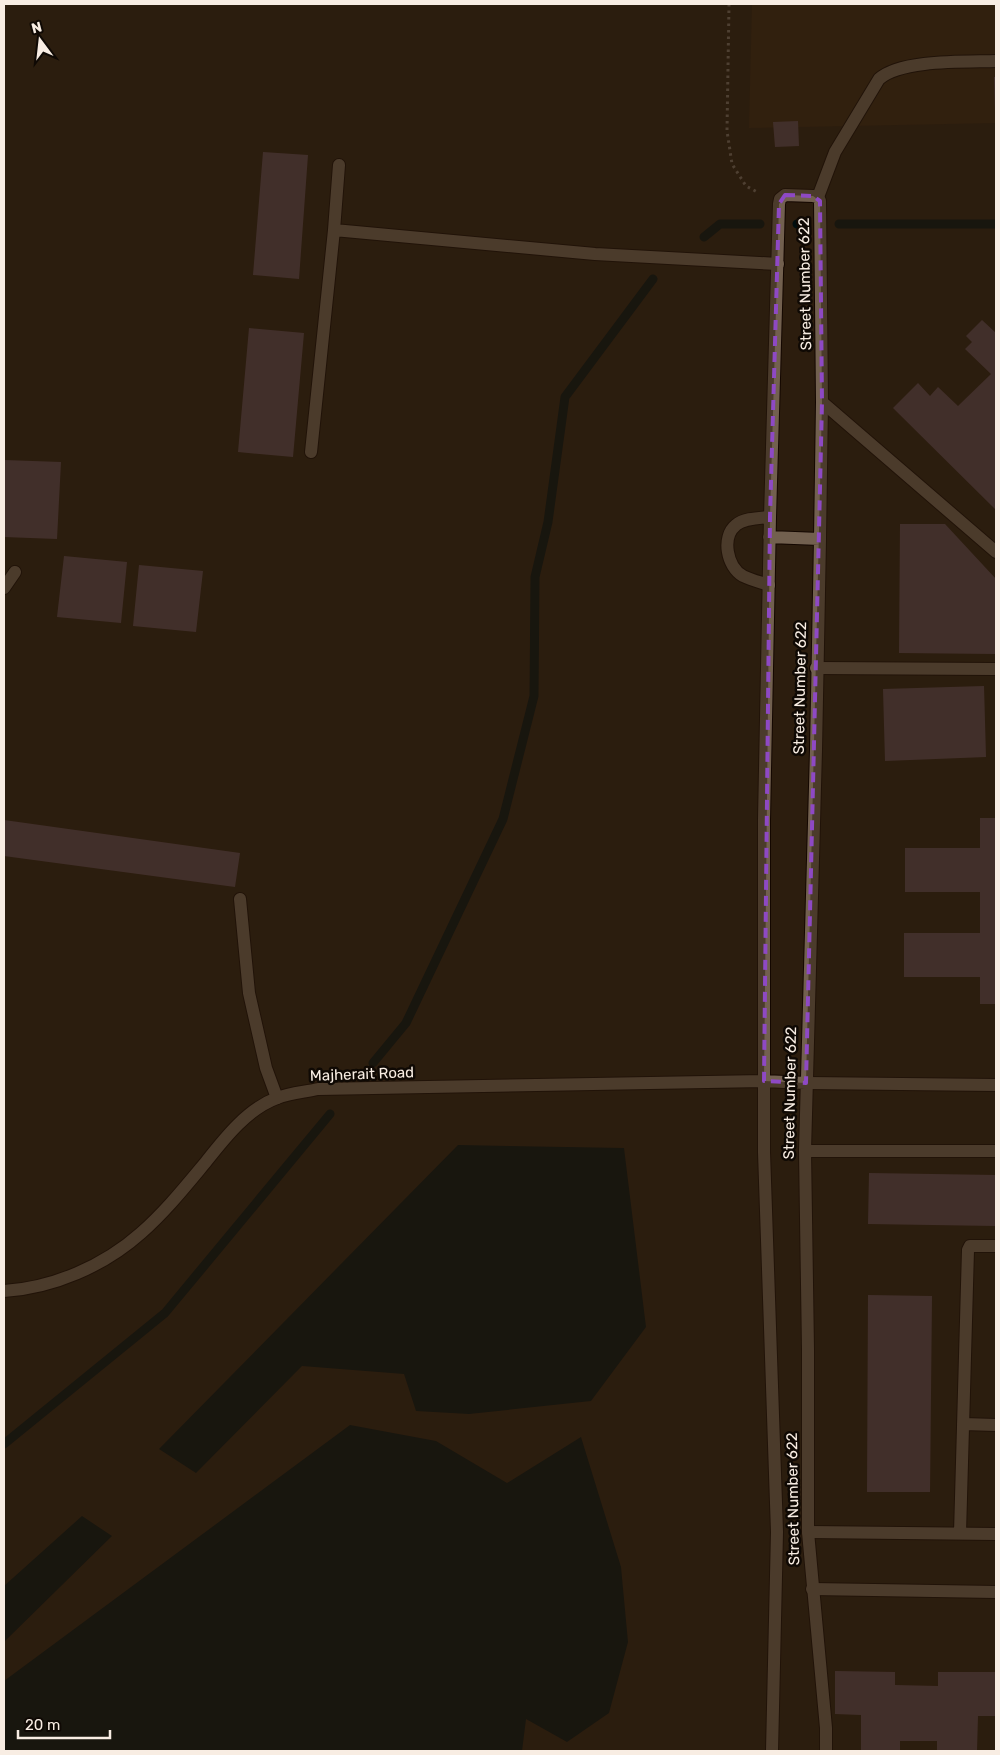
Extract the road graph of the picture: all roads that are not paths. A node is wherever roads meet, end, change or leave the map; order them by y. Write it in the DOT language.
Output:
graph roads {
  1 [pos="996,60"];
  2 [pos="339,165"];
  3 [pos="818,197"];
  4 [pos="334,230"];
  5 [pos="778,264"];
  6 [pos="822,402"];
  7 [pos="311,452"];
  8 [pos="770,517"];
  9 [pos="769,537"];
  10 [pos="820,539"];
  11 [pos="996,552"];
  12 [pos="15,572"];
  13 [pos="769,585"];
  14 [pos="4,588"];
  15 [pos="816,668"];
  16 [pos="996,669"];
  17 [pos="240,899"];
  18 [pos="764,1081"];
  19 [pos="806,1083"];
  20 [pos="996,1085"];
  21 [pos="277,1098"];
  22 [pos="805,1151"];
  23 [pos="996,1151"];
  24 [pos="996,1246"];
  25 [pos="4,1291"];
  26 [pos="963,1424"];
  27 [pos="996,1424"];
  28 [pos="808,1532"];
  29 [pos="960,1533"];
  30 [pos="996,1534"];
  31 [pos="812,1589"];
  32 [pos="996,1592"];
  33 [pos="772,1751"];
  34 [pos="826,1751"];
  1 -- 3 [label="street"];
  2 -- 4 [label="street"];
  3 -- 5 [label="street, Street Number 622"];
  3 -- 6 [label="street, Street Number 622"];
  4 -- 5 [label="street"];
  4 -- 7 [label="street"];
  5 -- 8 [label="street, Street Number 622"];
  6 -- 10 [label="street, Street Number 622"];
  6 -- 11 [label="street"];
  8 -- 9 [label="street, Street Number 622"];
  8 -- 13 [label="street"];
  9 -- 10 [label="street"];
  9 -- 13 [label="street, Street Number 622"];
  10 -- 15 [label="street, Street Number 622"];
  12 -- 14 [label="street"];
  13 -- 18 [label="street, Street Number 622"];
  15 -- 16 [label="street"];
  15 -- 19 [label="street, Street Number 622"];
  17 -- 21 [label="street"];
  18 -- 19 [label="street, Majherait Road"];
  18 -- 21 [label="street, Majherait Road"];
  18 -- 33 [label="street, Street Number 622"];
  19 -- 20 [label="street, Majherait Road"];
  19 -- 22 [label="street, Street Number 622"];
  21 -- 25 [label="street, Majherait Road"];
  22 -- 23 [label="street"];
  22 -- 28 [label="street, Street Number 622"];
  24 -- 26 [label="street"];
  26 -- 27 [label="street"];
  26 -- 29 [label="street"];
  28 -- 29 [label="street"];
  28 -- 31 [label="street, Street Number 622"];
  29 -- 30 [label="street"];
  31 -- 32 [label="street"];
  31 -- 34 [label="street, Street Number 622"];
}
